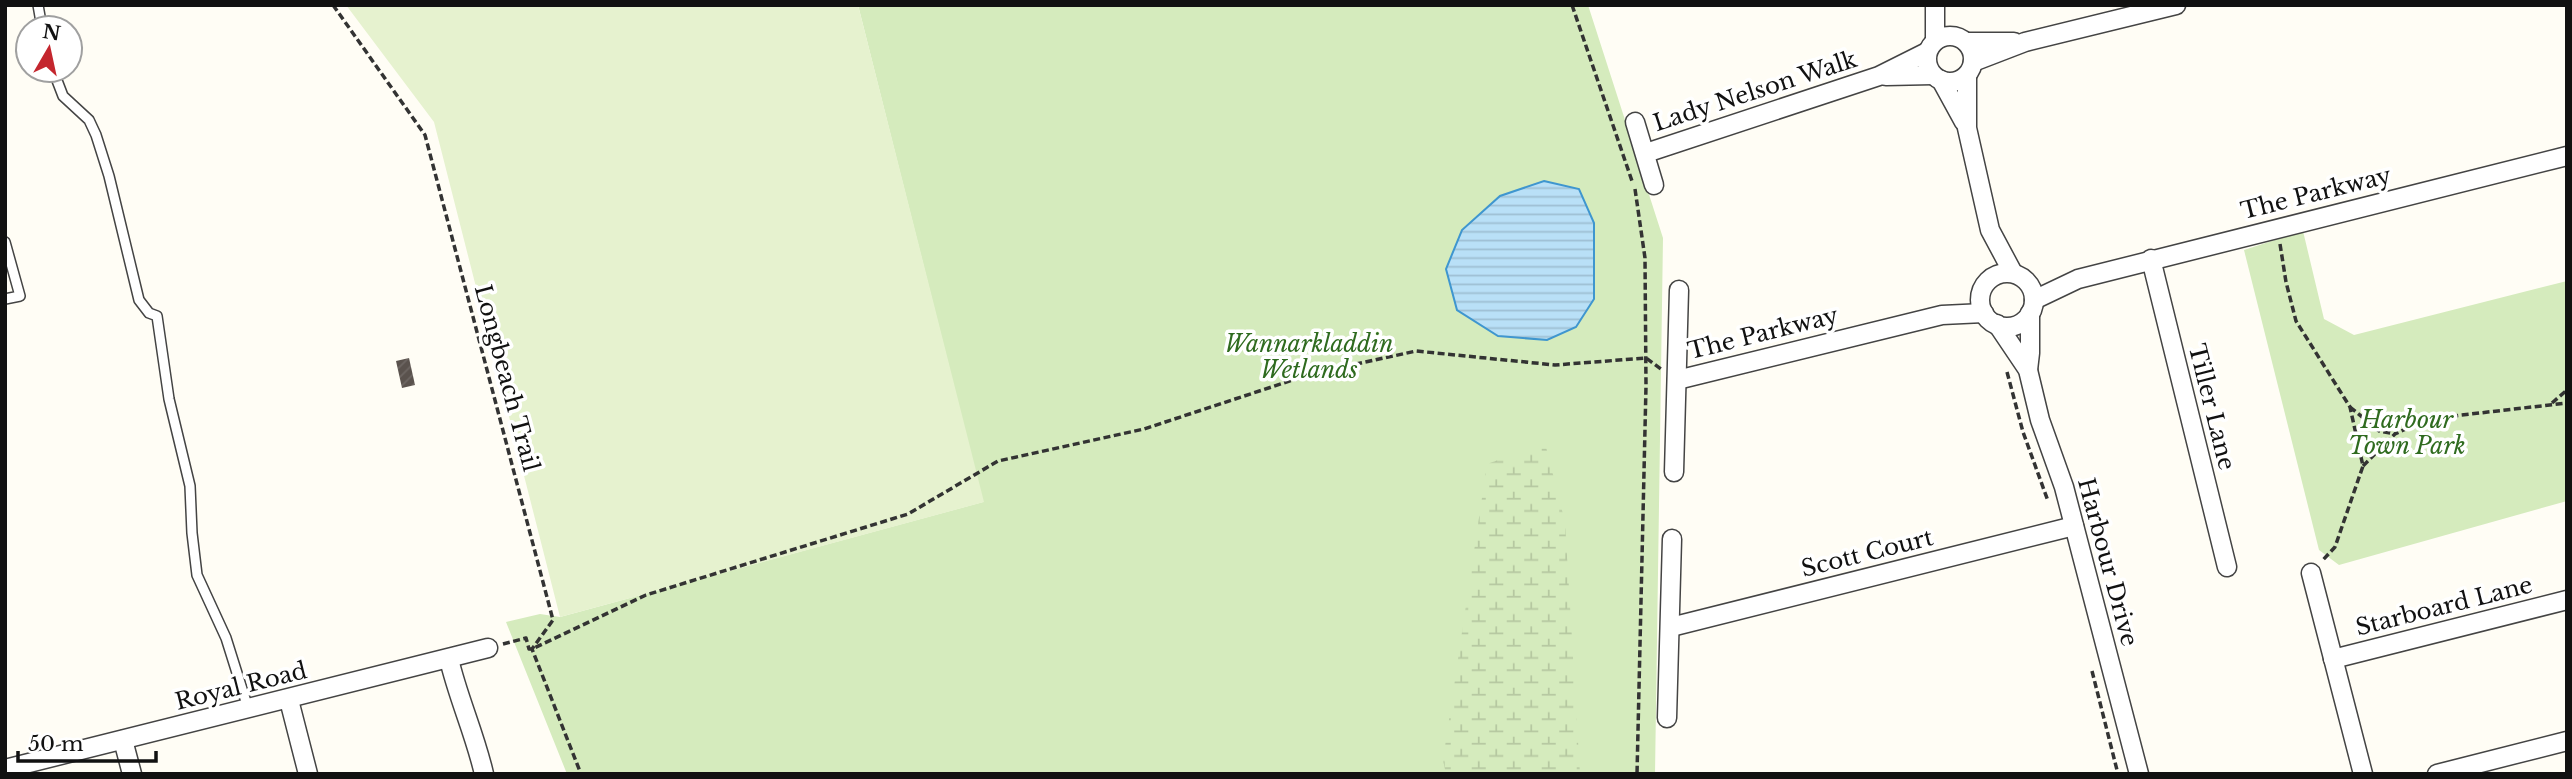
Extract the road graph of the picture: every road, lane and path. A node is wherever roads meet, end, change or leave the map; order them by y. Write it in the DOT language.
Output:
graph roads {
  1 [pos="333,5"];
  2 [pos="1572,5"];
  3 [pos="1937,5"];
  4 [pos="2172,6"];
  5 [pos="1960,39"];
  6 [pos="2025,42"];
  7 [pos="1931,46"];
  8 [pos="1970,68"];
  9 [pos="1879,76"];
  10 [pos="1937,77"];
  11 [pos="58,84"];
  12 [pos="1635,121"];
  13 [pos="1967,128"];
  14 [pos="1646,153"];
  15 [pos="2567,156"];
  16 [pos="1654,185"];
  17 [pos="2278,228"];
  18 [pos="1990,230"];
  19 [pos="5,242"];
  20 [pos="2151,260"];
  21 [pos="2020,277"];
  22 [pos="2078,279"];
  23 [pos="1985,286"];
  24 [pos="1679,290"];
  25 [pos="5,299"];
  26 [pos="2032,307"];
  27 [pos="1942,315"];
  28 [pos="1990,319"];
  29 [pos="1646,358"];
  30 [pos="2028,370"];
  31 [pos="1677,380"];
  32 [pos="2567,390"];
  33 [pos="2567,403"];
  34 [pos="2550,404"];
  35 [pos="2350,407"];
  36 [pos="2395,434"];
  37 [pos="2363,466"];
  38 [pos="1674,472"];
  39 [pos="2074,526"];
  40 [pos="1672,539"];
  41 [pos="2227,567"];
  42 [pos="2311,573"];
  43 [pos="2567,600"];
  44 [pos="1671,627"];
  45 [pos="488,648"];
  46 [pos="532,649"];
  47 [pos="449,659"];
  48 [pos="2333,659"];
  49 [pos="289,700"];
  50 [pos="248,708"];
  51 [pos="1667,718"];
  52 [pos="123,740"];
  53 [pos="2567,741"];
  54 [pos="5,769"];
  55 [pos="2137,772"];
  56 [pos="132,774"];
  57 [pos="308,774"];
  58 [pos="484,774"];
  59 [pos="581,774"];
  60 [pos="1637,774"];
  61 [pos="2363,774"];
  62 [pos="2437,774"];
  1 -- 46 [label="path, Longbeach Trail"];
  2 -- 29 [label="path"];
  3 -- 5 [label="street"];
  3 -- 7 [label="street"];
  4 -- 6 [label="street"];
  5 -- 6 [label="street"];
  5 -- 7 [label="street"];
  5 -- 8 [label="street"];
  6 -- 8 [label="street"];
  7 -- 9 [label="street, Lady Nelson Walk"];
  7 -- 10 [label="street"];
  8 -- 10 [label="street"];
  8 -- 13 [label="street"];
  9 -- 10 [label="street, Lady Nelson Walk"];
  9 -- 14 [label="street, Lady Nelson Walk"];
  10 -- 13 [label="street"];
  11 -- 50 [label="lane"];
  12 -- 14 [label="street, Lady Nelson Walk"];
  13 -- 18 [label="street"];
  14 -- 16 [label="street, Lady Nelson Walk"];
  15 -- 17 [label="street, The Parkway"];
  17 -- 20 [label="street, The Parkway"];
  17 -- 35 [label="path"];
  18 -- 21 [label="street"];
  18 -- 23 [label="street"];
  19 -- 25 [label="lane"];
  20 -- 22 [label="street, The Parkway"];
  20 -- 41 [label="street, Tiller Lane"];
  21 -- 22 [label="street, The Parkway"];
  21 -- 23 [label="street, The Parkway"];
  21 -- 26 [label="street"];
  22 -- 26 [label="street, The Parkway"];
  23 -- 27 [label="street, The Parkway"];
  23 -- 28 [label="street"];
  24 -- 31 [label="street, The Parkway"];
  26 -- 28 [label="street, The Parkway"];
  26 -- 30 [label="street, Harbour Drive"];
  27 -- 28 [label="street, The Parkway"];
  27 -- 31 [label="street, The Parkway"];
  28 -- 30 [label="street, Harbour Drive"];
  29 -- 46 [label="path"];
  29 -- 60 [label="path"];
  30 -- 39 [label="street, Harbour Drive"];
  31 -- 38 [label="street, The Parkway"];
  32 -- 34 [label="path"];
  33 -- 34 [label="path"];
  34 -- 36 [label="path"];
  35 -- 36 [label="path"];
  35 -- 37 [label="path"];
  36 -- 37 [label="path"];
  37 -- 42 [label="path"];
  39 -- 44 [label="street, Scott Court"];
  39 -- 55 [label="street, Harbour Drive"];
  40 -- 44 [label="street"];
  42 -- 48 [label="street"];
  43 -- 48 [label="street, Starboard Lane"];
  44 -- 51 [label="street"];
  45 -- 46 [label="path"];
  45 -- 47 [label="street, Royal Road"];
  46 -- 59 [label="path"];
  47 -- 49 [label="street, Royal Road"];
  47 -- 58 [label="street"];
  48 -- 61 [label="street"];
  49 -- 50 [label="street, Royal Road"];
  49 -- 57 [label="street"];
  50 -- 52 [label="street, Royal Road"];
  52 -- 54 [label="street, Royal Road"];
  52 -- 56 [label="street"];
  53 -- 62 [label="street"];
}
